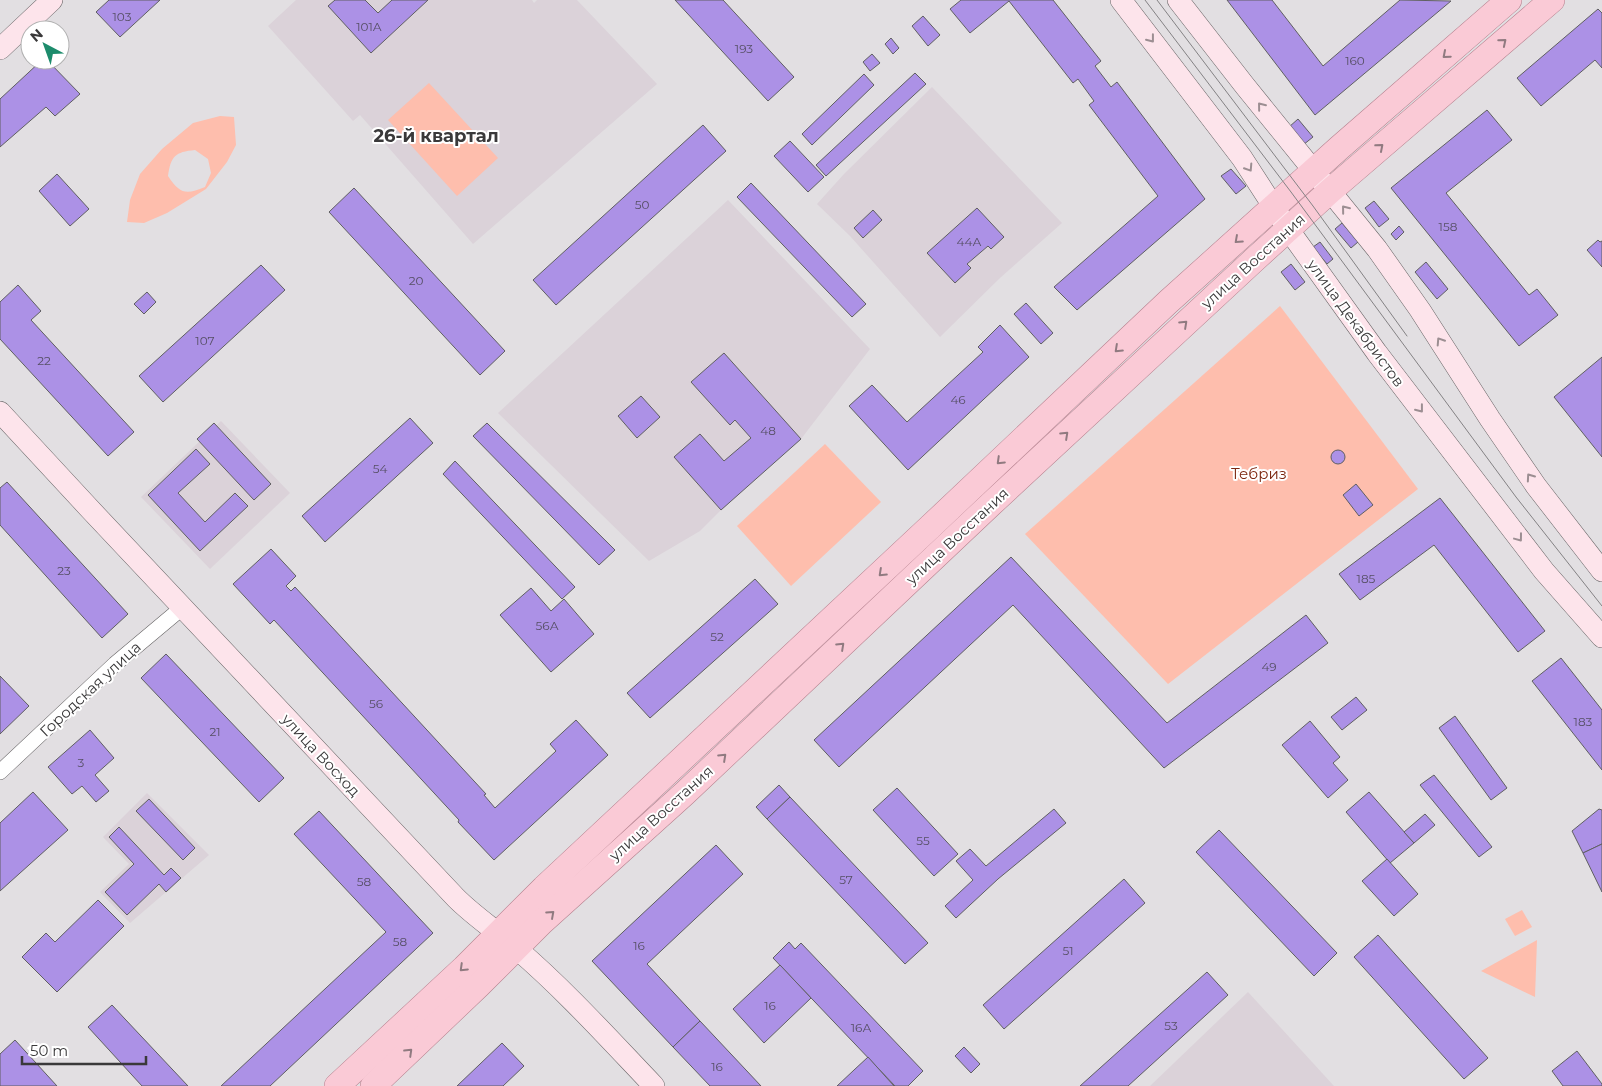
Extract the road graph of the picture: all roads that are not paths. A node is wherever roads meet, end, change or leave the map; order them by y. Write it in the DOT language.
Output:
graph roads {
  1 [pos="52,0"];
  2 [pos="1121,0"];
  3 [pos="1178,0"];
  4 [pos="1509,0"];
  5 [pos="1552,0"];
  6 [pos="0,49"];
  7 [pos="1313,172"];
  8 [pos="1330,191"];
  9 [pos="1274,207"];
  10 [pos="1288,229"];
  11 [pos="0,412"];
  12 [pos="1602,571"];
  13 [pos="182,607"];
  14 [pos="1602,637"];
  15 [pos="0,772"];
  16 [pos="497,933"];
  17 [pos="517,948"];
  18 [pos="337,1086"];
  19 [pos="373,1086"];
  20 [pos="654,1086"];
  1 -- 6 [label="main road"];
  2 -- 9 [label="main road, улица Декабристов, one-way"];
  7 -- 3 [label="main road, one-way"];
  4 -- 7 [label="main road, улица Восстания, one-way"];
  8 -- 5 [label="main road, улица Восстания, one-way"];
  7 -- 8 [label="main road"];
  7 -- 9 [label="main road, улица Восстания"];
  8 -- 10 [label="main road, улица Восстания"];
  12 -- 8 [label="main road, one-way"];
  9 -- 10 [label="main road, улица Декабристов"];
  9 -- 16 [label="main road, улица Восстания, one-way"];
  10 -- 14 [label="main road, улица Декабристов, one-way"];
  17 -- 10 [label="main road, улица Восстания, one-way"];
  11 -- 13 [label="main road, улица Восход"];
  13 -- 15 [label="street, Городская улица"];
  13 -- 16 [label="main road, улица Восход"];
  16 -- 17 [label="main road, улица Восход"];
  16 -- 18 [label="main road, улица Восстания, one-way"];
  19 -- 17 [label="main road, улица Восстания, one-way"];
  17 -- 20 [label="main road, улица Восход"];
}
